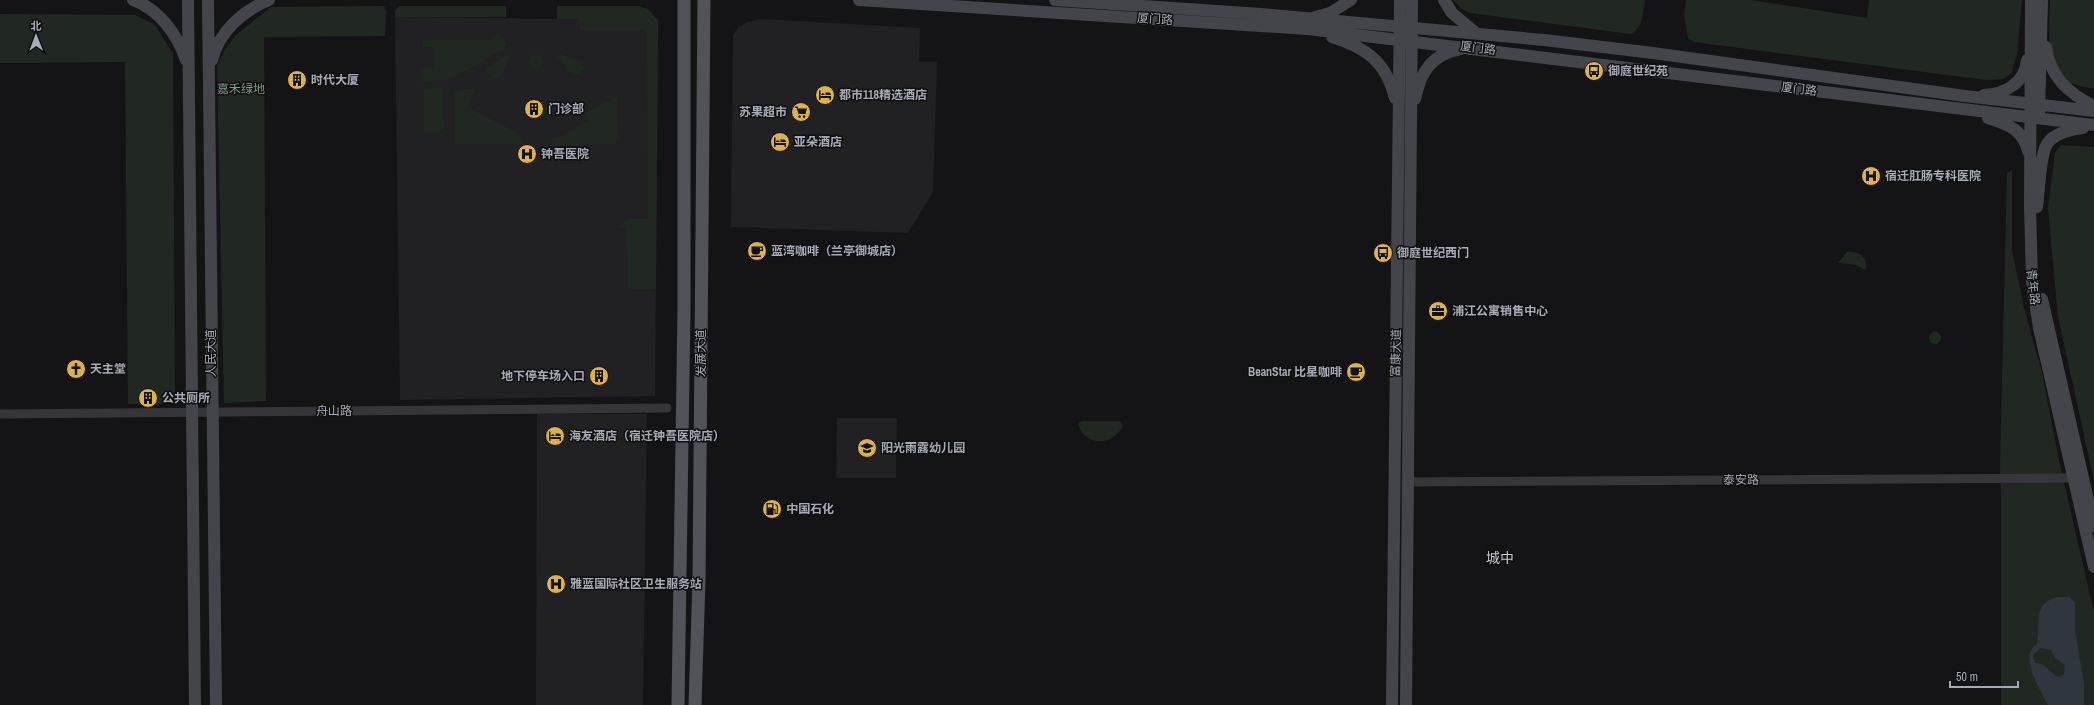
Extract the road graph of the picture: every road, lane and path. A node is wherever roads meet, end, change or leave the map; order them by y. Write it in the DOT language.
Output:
graph roads {
  1 [pos="133,0"];
  2 [pos="188,0"];
  3 [pos="208,0"];
  4 [pos="269,0"];
  5 [pos="684,0"];
  6 [pos="704,0"];
  7 [pos="859,0"];
  8 [pos="1055,0"];
  9 [pos="1351,0"];
  10 [pos="1400,0"];
  11 [pos="1412,0"];
  12 [pos="1444,0"];
  13 [pos="2037,2"];
  14 [pos="1308,24"];
  15 [pos="1406,27"];
  16 [pos="1477,34"];
  17 [pos="1405,40"];
  18 [pos="1472,48"];
  19 [pos="189,69"];
  20 [pos="209,72"];
  21 [pos="1965,96"];
  22 [pos="2036,105"];
  23 [pos="2094,106"];
  24 [pos="1964,109"];
  25 [pos="2094,111"];
  26 [pos="1405,117"];
  27 [pos="2035,119"];
  28 [pos="2094,126"];
  29 [pos="2033,207"];
  30 [pos="667,408"];
  31 [pos="192,412"];
  32 [pos="211,412"];
  33 [pos="0,414"];
  34 [pos="2074,478"];
  35 [pos="1407,482"];
  36 [pos="2094,526"];
  37 [pos="2094,567"];
  38 [pos="195,705"];
  39 [pos="216,705"];
  40 [pos="678,705"];
  41 [pos="695,705"];
  42 [pos="1392,705"];
  43 [pos="1406,705"];
  1 -- 19 [label="street"];
  2 -- 19 [label="street, 人民大道"];
  3 -- 20 [label="street, 人民大道"];
  4 -- 20 [label="street"];
  5 -- 40 [label="main road, 发展大道"];
  6 -- 41 [label="main road, 发展大道"];
  7 -- 14 [label="street, 厦门路"];
  8 -- 14 [label="street, 厦门路"];
  9 -- 14 [label="street"];
  10 -- 15 [label="street, 富康大道"];
  11 -- 15 [label="street, 富康大道"];
  12 -- 16 [label="street"];
  13 -- 21 [label="street"];
  13 -- 22 [label="street, 青年路"];
  13 -- 23 [label="street"];
  14 -- 15 [label="street, 厦门路"];
  14 -- 17 [label="street, 厦门路"];
  14 -- 26 [label="street"];
  15 -- 16 [label="street, 厦门路"];
  15 -- 17 [label="street, 富康大道"];
  16 -- 21 [label="street, 厦门路"];
  17 -- 18 [label="street, 厦门路"];
  17 -- 26 [label="street, 富康大道"];
  18 -- 24 [label="street, 厦门路"];
  18 -- 26 [label="street"];
  19 -- 31 [label="street, 人民大道"];
  20 -- 32 [label="street, 人民大道"];
  21 -- 22 [label="street, 厦门路"];
  22 -- 25 [label="street, 厦门路"];
  22 -- 27 [label="street, 青年路"];
  24 -- 27 [label="street, 厦门路"];
  24 -- 29 [label="street"];
  26 -- 35 [label="street, 富康大道"];
  26 -- 42 [label="street, 富康大道"];
  27 -- 28 [label="street, 厦门路"];
  27 -- 29 [label="street, 青年路"];
  28 -- 29 [label="street"];
  29 -- 34 [label="street, 青年路"];
  29 -- 36 [label="street, 青年路"];
  30 -- 32 [label="street, 舟山路"];
  31 -- 32 [label="street, 舟山路"];
  31 -- 33 [label="street, 舟山路"];
  31 -- 38 [label="street, 人民大道"];
  32 -- 39 [label="street, 人民大道"];
  34 -- 35 [label="street, 泰安路"];
  34 -- 37 [label="street, 青年路"];
  35 -- 43 [label="street, 富康大道"];
}
